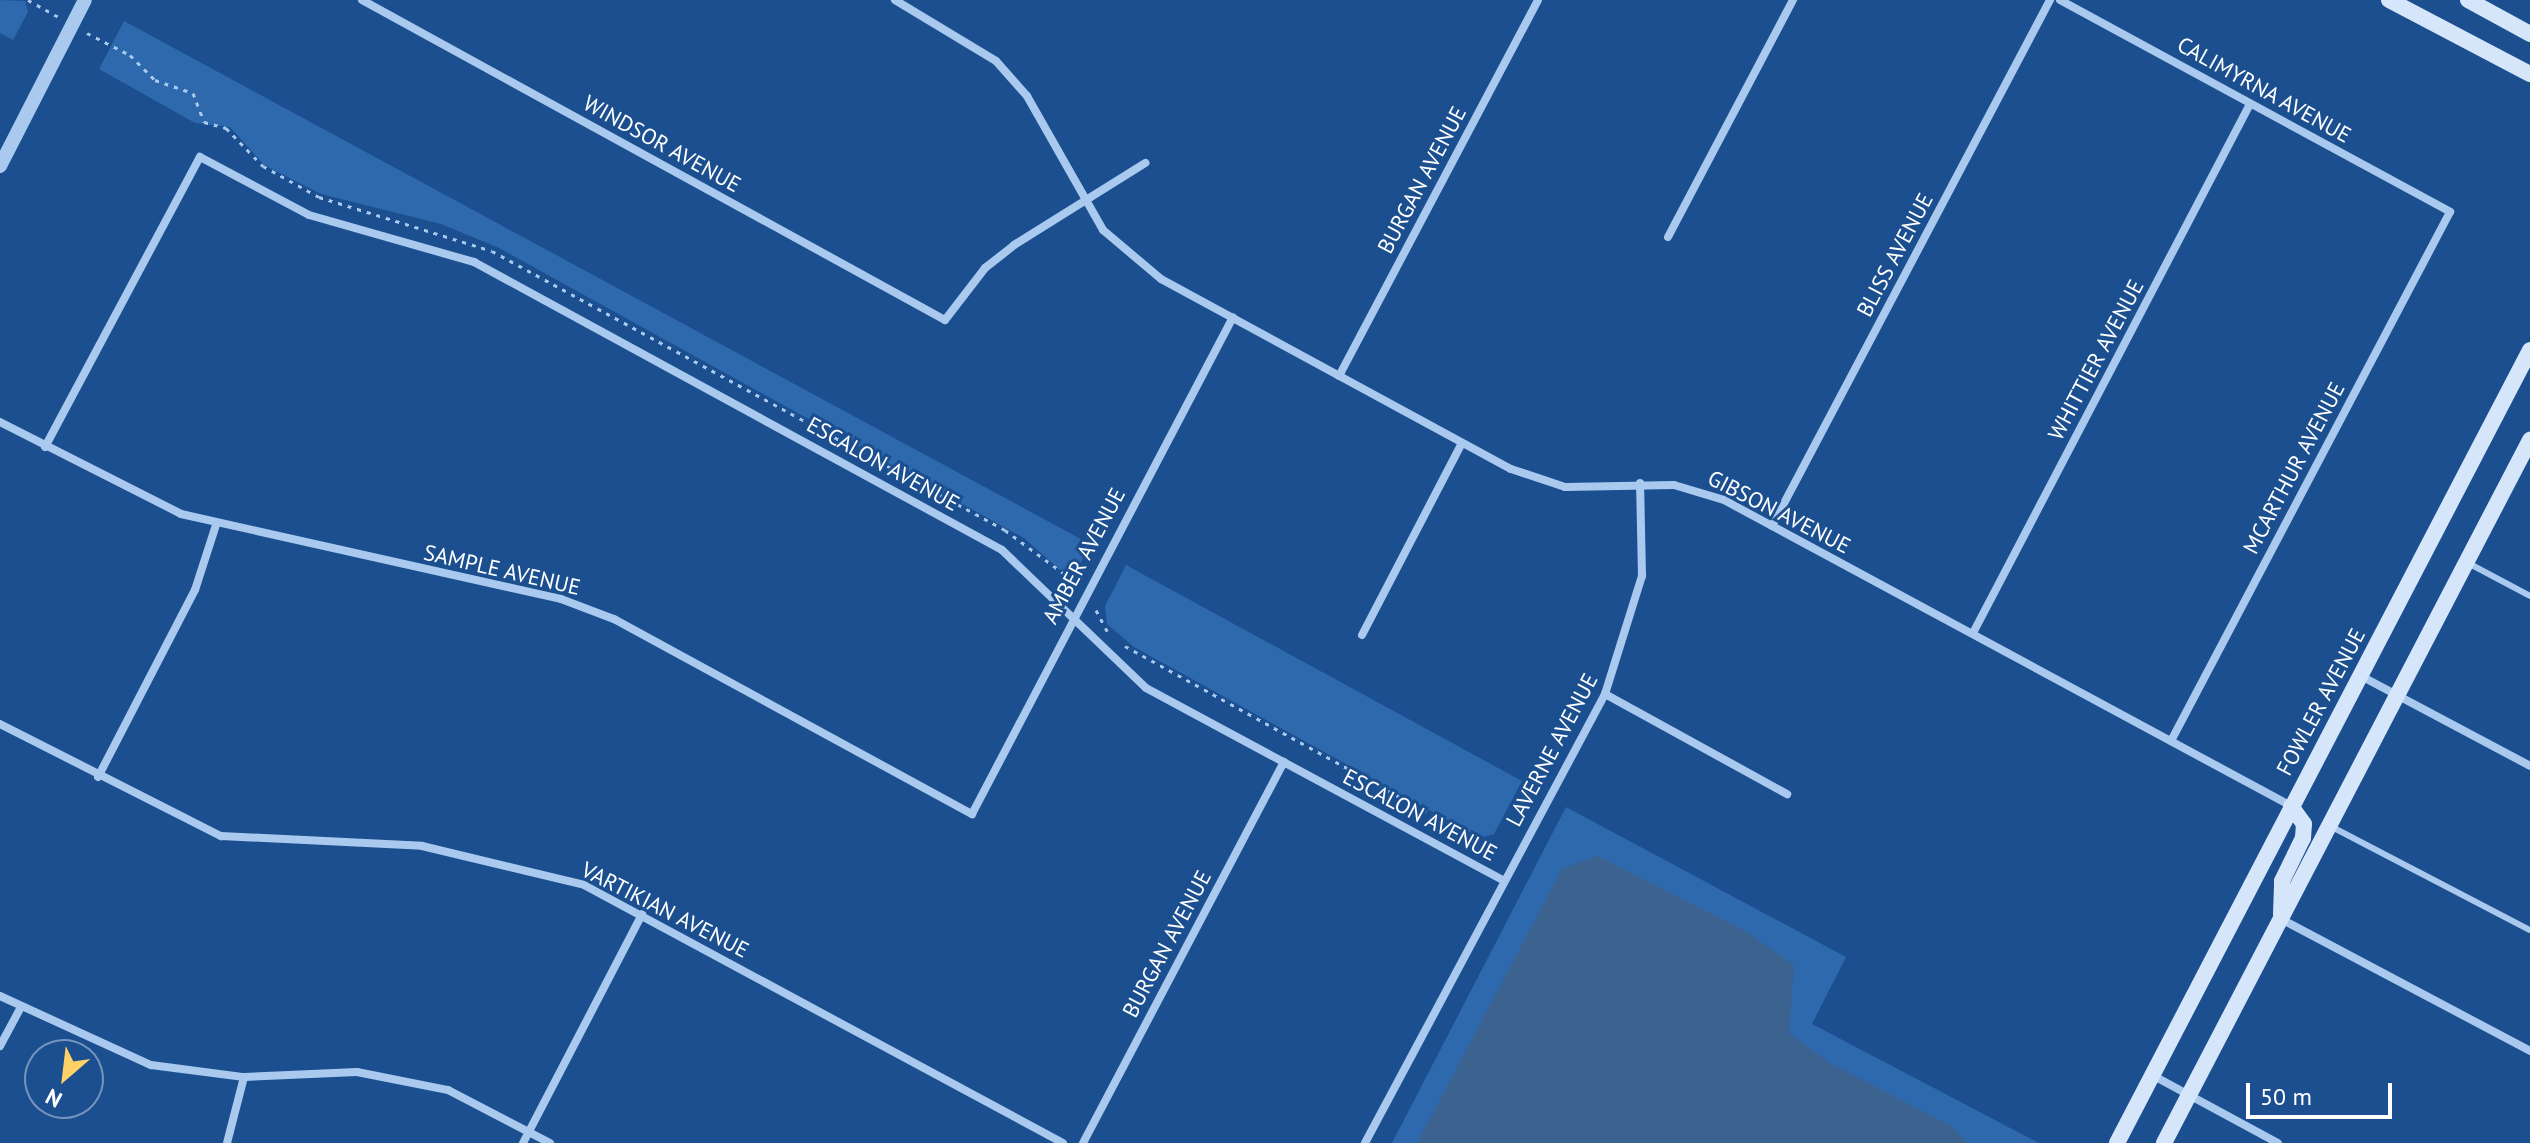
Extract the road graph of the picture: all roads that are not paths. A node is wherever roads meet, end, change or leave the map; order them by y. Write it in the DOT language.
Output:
graph roads {
  1 [pos="362,0"];
  2 [pos="895,0"];
  3 [pos="1538,0"];
  4 [pos="1793,0"];
  5 [pos="2050,0"];
  6 [pos="2060,0"];
  7 [pos="2389,0"];
  8 [pos="2468,0"];
  9 [pos="81,1"];
  10 [pos="2530,34"];
  11 [pos="2530,74"];
  12 [pos="2250,104"];
  13 [pos="1145,163"];
  14 [pos="0,166"];
  15 [pos="1084,201"];
  16 [pos="2450,212"];
  17 [pos="1668,237"];
  18 [pos="1233,317"];
  19 [pos="2530,350"];
  20 [pos="1339,376"];
  21 [pos="0,422"];
  22 [pos="2530,440"];
  23 [pos="1462,443"];
  24 [pos="45,447"];
  25 [pos="1640,483"];
  26 [pos="216,525"];
  27 [pos="1772,526"];
  28 [pos="2468,563"];
  29 [pos="2530,596"];
  30 [pos="1072,617"];
  31 [pos="1973,633"];
  32 [pos="1362,635"];
  33 [pos="2361,676"];
  34 [pos="1605,694"];
  35 [pos="2398,696"];
  36 [pos="0,724"];
  37 [pos="2171,741"];
  38 [pos="1284,762"];
  39 [pos="2530,766"];
  40 [pos="98,777"];
  41 [pos="1787,794"];
  42 [pos="2291,806"];
  43 [pos="972,814"];
  44 [pos="2329,825"];
  45 [pos="1502,880"];
  46 [pos="642,914"];
  47 [pos="2281,919"];
  48 [pos="2530,930"];
  49 [pos="0,996"];
  50 [pos="21,1007"];
  51 [pos="0,1046"];
  52 [pos="2530,1051"];
  53 [pos="2152,1075"];
  54 [pos="244,1077"];
  55 [pos="2189,1095"];
  56 [pos="529,1131"];
  57 [pos="227,1143"];
  58 [pos="523,1143"];
  59 [pos="550,1143"];
  60 [pos="1063,1143"];
  61 [pos="1083,1143"];
  62 [pos="1365,1143"];
  63 [pos="2117,1143"];
  64 [pos="2164,1143"];
  65 [pos="2278,1143"];
  1 -- 15 [label="street, WINDSOR AVENUE"];
  2 -- 15 [label="street, GIBSON AVENUE"];
  3 -- 20 [label="street, BURGAN AVENUE"];
  4 -- 17 [label="street"];
  5 -- 27 [label="street, BLISS AVENUE"];
  6 -- 12 [label="street, CALIMYRNA AVENUE"];
  7 -- 11 [label="main road"];
  8 -- 10 [label="main road"];
  9 -- 14 [label="street"];
  12 -- 16 [label="street, CALIMYRNA AVENUE"];
  12 -- 31 [label="street, WHITTIER AVENUE"];
  13 -- 15 [label="street"];
  15 -- 18 [label="street, GIBSON AVENUE"];
  16 -- 37 [label="street, MCARTHUR AVENUE"];
  18 -- 20 [label="street, GIBSON AVENUE"];
  18 -- 30 [label="street, AMBER AVENUE"];
  19 -- 33 [label="main road, FOWLER AVENUE"];
  20 -- 23 [label="street, GIBSON AVENUE"];
  21 -- 24 [label="street, SAMPLE AVENUE"];
  22 -- 28 [label="main road"];
  23 -- 25 [label="street, GIBSON AVENUE"];
  23 -- 32 [label="street"];
  24 -- 26 [label="street, SAMPLE AVENUE"];
  24 -- 30 [label="street, ESCALON AVENUE"];
  25 -- 27 [label="street, GIBSON AVENUE"];
  25 -- 34 [label="street, LAVERNE AVENUE"];
  26 -- 40 [label="street"];
  26 -- 43 [label="street, SAMPLE AVENUE"];
  27 -- 31 [label="street, GIBSON AVENUE"];
  28 -- 29 [label="lane"];
  28 -- 35 [label="main road"];
  30 -- 38 [label="street, ESCALON AVENUE"];
  30 -- 43 [label="street, AMBER AVENUE"];
  31 -- 37 [label="street, GIBSON AVENUE"];
  33 -- 35 [label="street"];
  33 -- 42 [label="main road, FOWLER AVENUE"];
  34 -- 41 [label="street"];
  34 -- 45 [label="street, LAVERNE AVENUE"];
  35 -- 39 [label="street"];
  35 -- 44 [label="main road"];
  36 -- 40 [label="street, VARTIKIAN AVENUE"];
  37 -- 42 [label="street, GIBSON AVENUE"];
  38 -- 45 [label="street, ESCALON AVENUE"];
  38 -- 61 [label="street, BURGAN AVENUE"];
  40 -- 46 [label="street, VARTIKIAN AVENUE"];
  42 -- 47 [label="main road"];
  42 -- 53 [label="main road, FOWLER AVENUE"];
  44 -- 47 [label="main road"];
  44 -- 48 [label="lane"];
  45 -- 62 [label="street, LAVERNE AVENUE"];
  46 -- 56 [label="street"];
  46 -- 60 [label="street, VARTIKIAN AVENUE"];
  47 -- 52 [label="street"];
  47 -- 55 [label="main road"];
  49 -- 50 [label="street"];
  50 -- 51 [label="street"];
  50 -- 54 [label="street"];
  53 -- 55 [label="street"];
  53 -- 63 [label="main road, FOWLER AVENUE"];
  54 -- 56 [label="street"];
  54 -- 57 [label="street"];
  55 -- 64 [label="main road"];
  55 -- 65 [label="street"];
  56 -- 58 [label="street"];
  56 -- 59 [label="street"];
}
